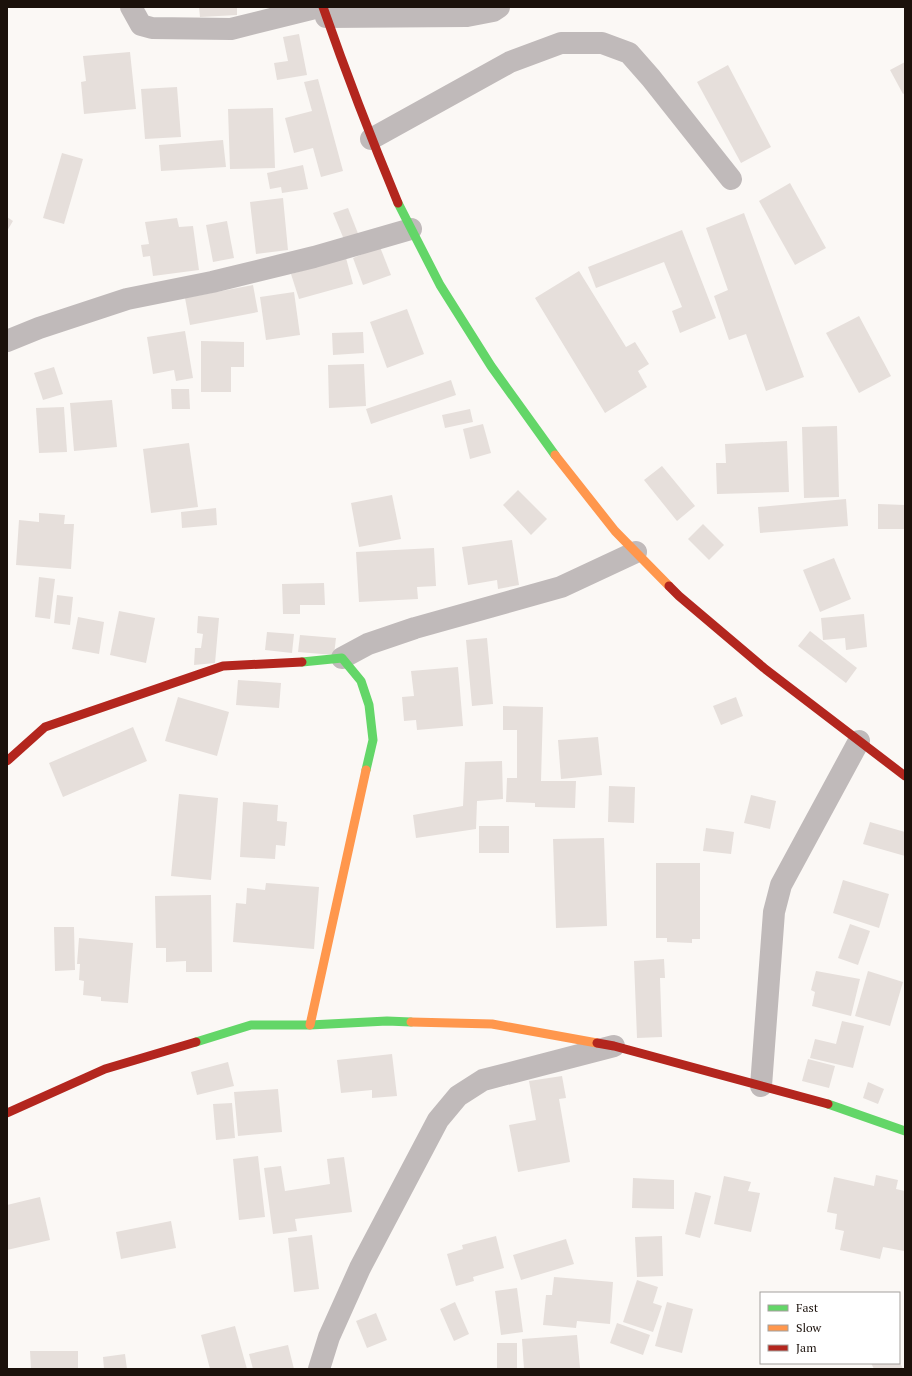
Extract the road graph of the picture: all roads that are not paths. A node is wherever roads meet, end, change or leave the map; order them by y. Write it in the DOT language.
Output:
graph roads {
  1 [pos="131,7"];
  2 [pos="499,7"];
  3 [pos="323,10"];
  4 [pos="371,139"];
  5 [pos="731,179"];
  6 [pos="411,229"];
  7 [pos="7,341"];
  8 [pos="636,552"];
  9 [pos="342,658"];
  10 [pos="859,741"];
  11 [pos="7,761"];
  12 [pos="905,776"];
  13 [pos="310,1025"];
  14 [pos="614,1046"];
  15 [pos="761,1086"];
  16 [pos="7,1113"];
  17 [pos="905,1130"];
  18 [pos="319,1369"];
  1 -- 3 [label="street"];
  2 -- 3 [label="street"];
  3 -- 4 [label="street"];
  4 -- 5 [label="street"];
  4 -- 6 [label="street"];
  6 -- 7 [label="street"];
  6 -- 8 [label="street"];
  8 -- 9 [label="street"];
  8 -- 10 [label="street"];
  9 -- 11 [label="street"];
  9 -- 13 [label="street"];
  10 -- 12 [label="street"];
  10 -- 15 [label="street"];
  13 -- 14 [label="street"];
  13 -- 16 [label="street"];
  14 -- 15 [label="street"];
  14 -- 18 [label="street"];
  15 -- 17 [label="street"];
}
